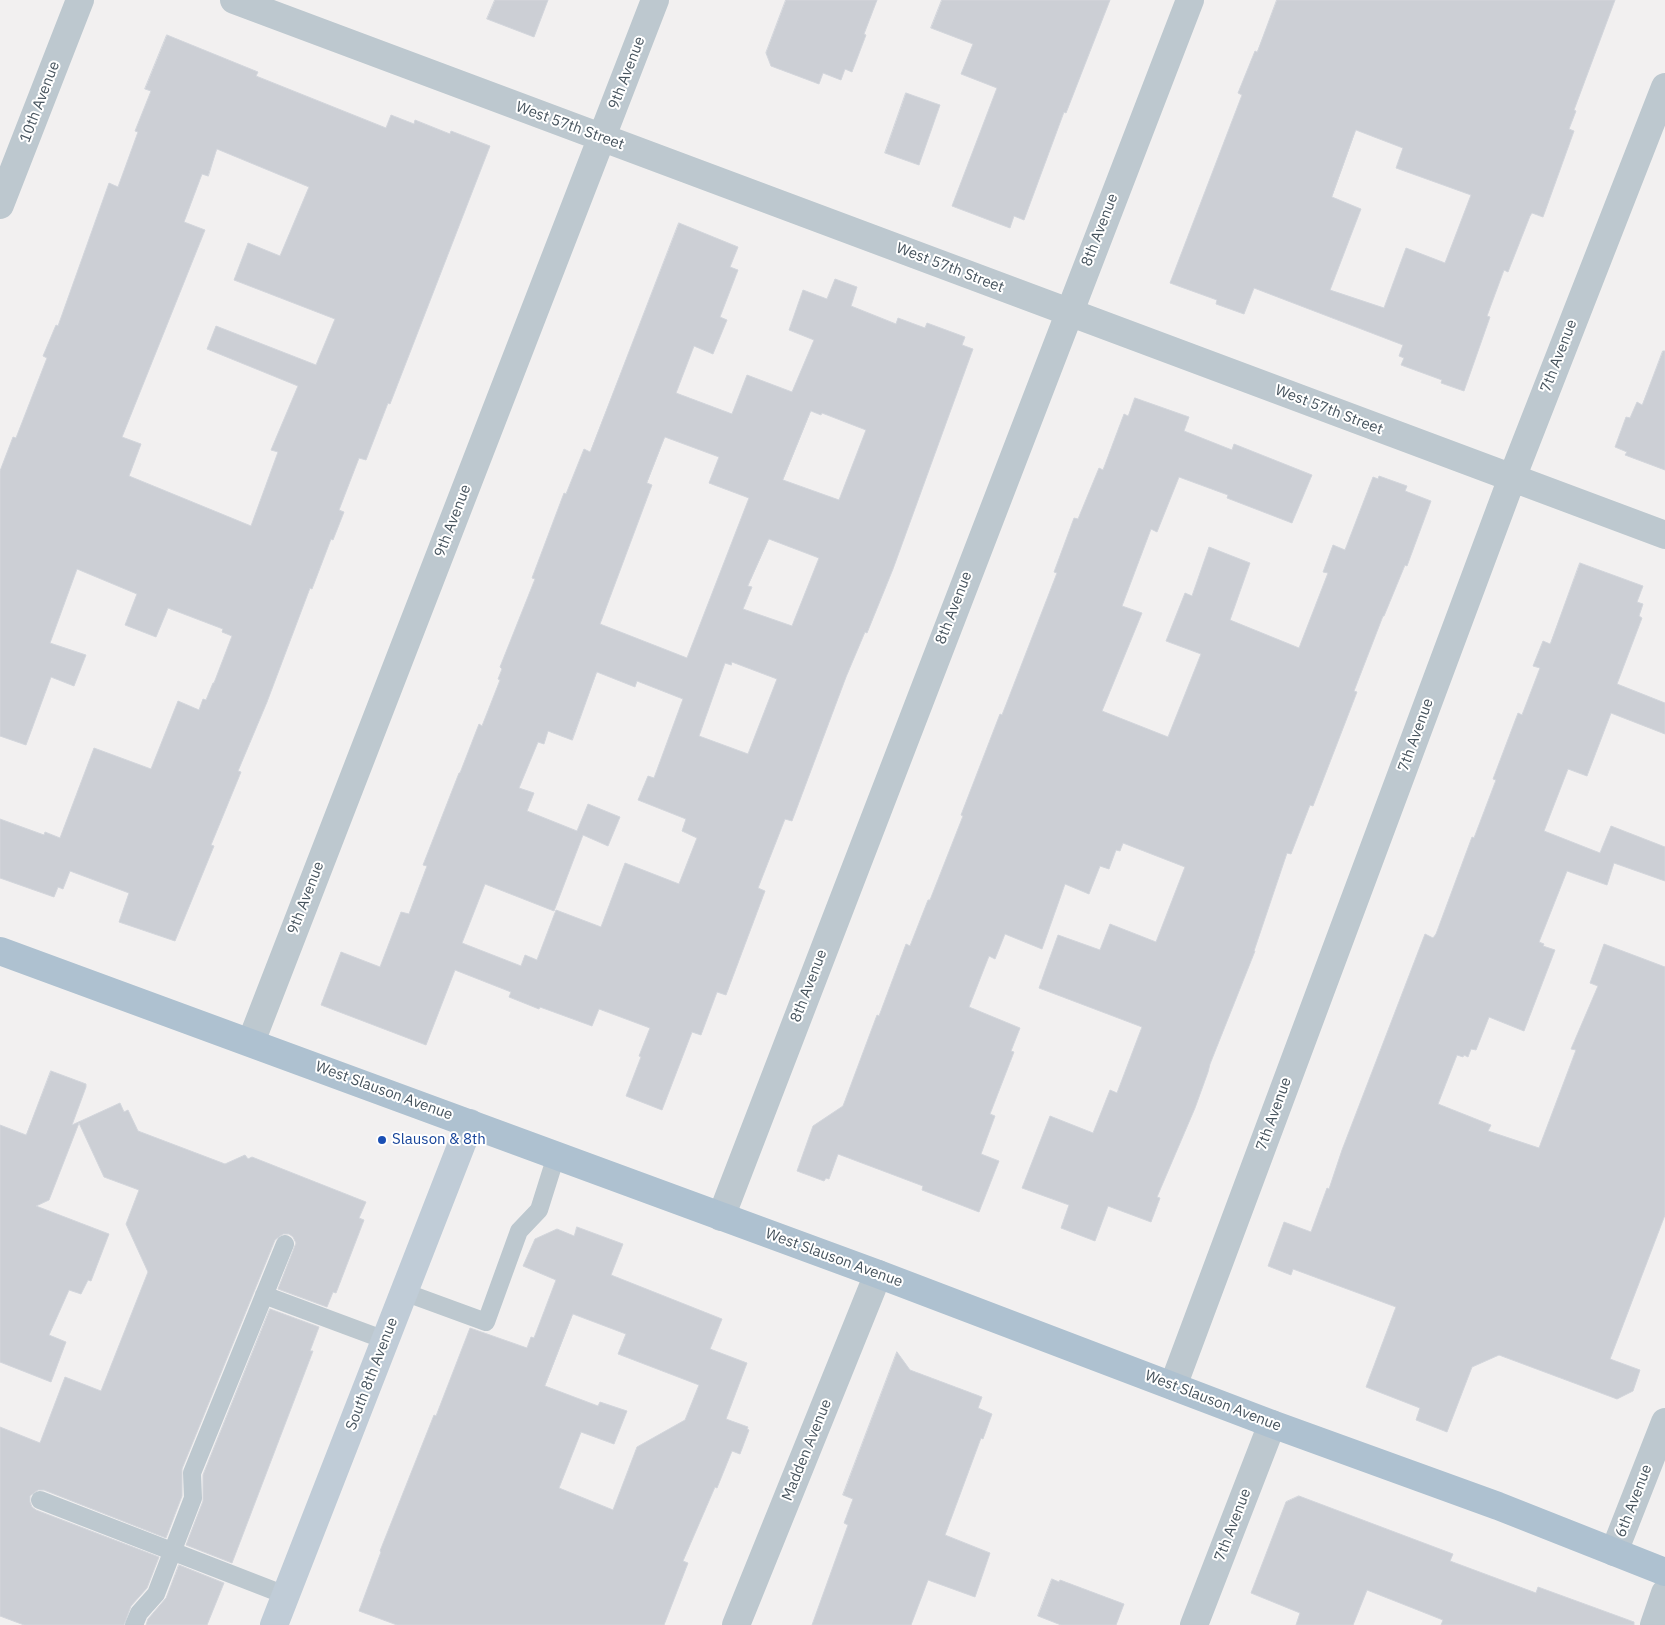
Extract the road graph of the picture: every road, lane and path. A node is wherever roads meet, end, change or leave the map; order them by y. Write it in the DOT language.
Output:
graph roads {
  1 [pos="80,0"];
  2 [pos="234,0"];
  3 [pos="655,0"];
  4 [pos="1190,0"];
  5 [pos="1665,87"];
  6 [pos="602,138"];
  7 [pos="0,205"];
  8 [pos="1068,312"];
  9 [pos="1512,478"];
  10 [pos="1665,535"];
  11 [pos="0,951"];
  12 [pos="251,1042"];
  13 [pos="470,1123"];
  14 [pos="556,1156"];
  15 [pos="720,1217"];
  16 [pos="285,1244"];
  17 [pos="878,1274"];
  18 [pos="404,1292"];
  19 [pos="264,1295"];
  20 [pos="385,1340"];
  21 [pos="1173,1386"];
  22 [pos="1665,1422"];
  23 [pos="1272,1424"];
  24 [pos="40,1500"];
  25 [pos="173,1550"];
  26 [pos="1614,1552"];
  27 [pos="1665,1572"];
  28 [pos="1665,1593"];
  29 [pos="286,1595"];
  30 [pos="134,1625"];
  31 [pos="274,1625"];
  32 [pos="736,1625"];
  33 [pos="1194,1625"];
  34 [pos="1654,1625"];
  1 -- 7 [label="street, 10th Avenue"];
  2 -- 6 [label="street, West 57th Street"];
  3 -- 6 [label="street, 9th Avenue"];
  4 -- 8 [label="street, 8th Avenue"];
  5 -- 9 [label="street, 7th Avenue"];
  6 -- 8 [label="street, West 57th Street"];
  6 -- 12 [label="street, 9th Avenue"];
  8 -- 9 [label="street, West 57th Street"];
  8 -- 15 [label="street, 8th Avenue"];
  9 -- 10 [label="street, West 57th Street"];
  9 -- 21 [label="street, 7th Avenue"];
  11 -- 12 [label="main road, West Slauson Avenue"];
  12 -- 13 [label="main road, West Slauson Avenue"];
  13 -- 14 [label="main road, West Slauson Avenue"];
  13 -- 18 [label="street, South 8th Avenue"];
  14 -- 15 [label="main road, West Slauson Avenue"];
  14 -- 18 [label="lane"];
  15 -- 17 [label="main road, West Slauson Avenue"];
  16 -- 19 [label="lane"];
  17 -- 21 [label="main road, West Slauson Avenue"];
  17 -- 32 [label="street, Madden Avenue"];
  18 -- 20 [label="street, South 8th Avenue"];
  19 -- 20 [label="lane"];
  19 -- 25 [label="lane"];
  20 -- 29 [label="street, South 8th Avenue"];
  21 -- 23 [label="main road, West Slauson Avenue"];
  22 -- 26 [label="street, 6th Avenue"];
  23 -- 26 [label="main road, West Slauson Avenue"];
  23 -- 33 [label="street, 7th Avenue"];
  24 -- 25 [label="lane"];
  25 -- 29 [label="lane"];
  25 -- 30 [label="lane"];
  26 -- 27 [label="main road, West Slauson Avenue"];
  28 -- 34 [label="street"];
  29 -- 31 [label="street, South 8th Avenue"];
}
